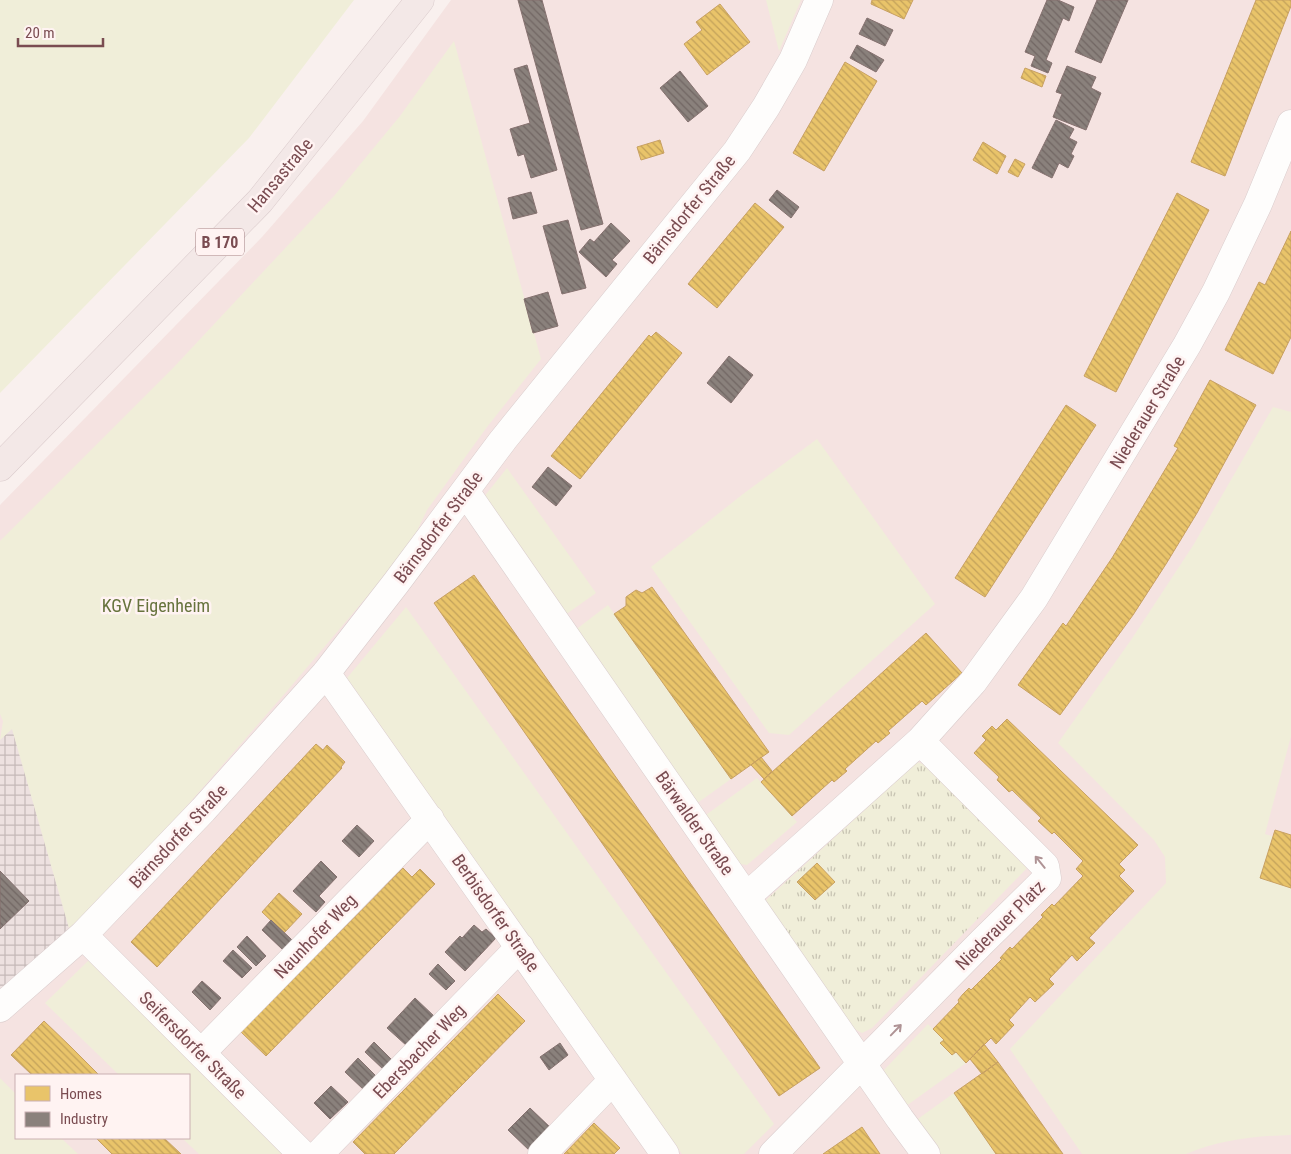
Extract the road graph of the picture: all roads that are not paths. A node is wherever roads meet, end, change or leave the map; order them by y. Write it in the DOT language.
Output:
graph roads {
  1 [pos="420,0"];
  2 [pos="819,0"];
  3 [pos="1291,124"];
  4 [pos="0,467"];
  5 [pos="465,491"];
  6 [pos="326,673"];
  7 [pos="920,741"];
  8 [pos="430,819"];
  9 [pos="746,896"];
  10 [pos="83,935"];
  11 [pos="520,947"];
  12 [pos="0,1008"];
  13 [pos="201,1053"];
  14 [pos="862,1064"];
  15 [pos="613,1080"];
  16 [pos="302,1154"];
  17 [pos="319,1154"];
  18 [pos="542,1154"];
  19 [pos="666,1154"];
  20 [pos="773,1154"];
  21 [pos="926,1154"];
  1 -- 4 [label="main road, Hansastraße / B 170"];
  2 -- 5 [label="street, Bärnsdorfer Straße"];
  3 -- 7 [label="street, Niederauer Straße"];
  5 -- 6 [label="street, Bärnsdorfer Straße"];
  5 -- 9 [label="street, Bärwalder Straße"];
  6 -- 8 [label="street, Berbisdorfer Straße"];
  6 -- 10 [label="street, Bärnsdorfer Straße"];
  7 -- 9 [label="street"];
  14 -- 7 [label="street, Niederauer Platz, one-way"];
  8 -- 11 [label="street, Berbisdorfer Straße"];
  8 -- 13 [label="street, Naunhofer Weg"];
  9 -- 14 [label="street, Bärwalder Straße"];
  10 -- 12 [label="street, Bärnsdorfer Straße"];
  10 -- 13 [label="street, Seifersdorfer Straße"];
  11 -- 15 [label="street, Berbisdorfer Straße"];
  11 -- 17 [label="street, Ebersbacher Weg"];
  13 -- 16 [label="street, Seifersdorfer Straße"];
  14 -- 20 [label="street"];
  14 -- 21 [label="street, Bärwalder Straße"];
  15 -- 18 [label="street"];
  15 -- 19 [label="street, Berbisdorfer Straße"];
}
